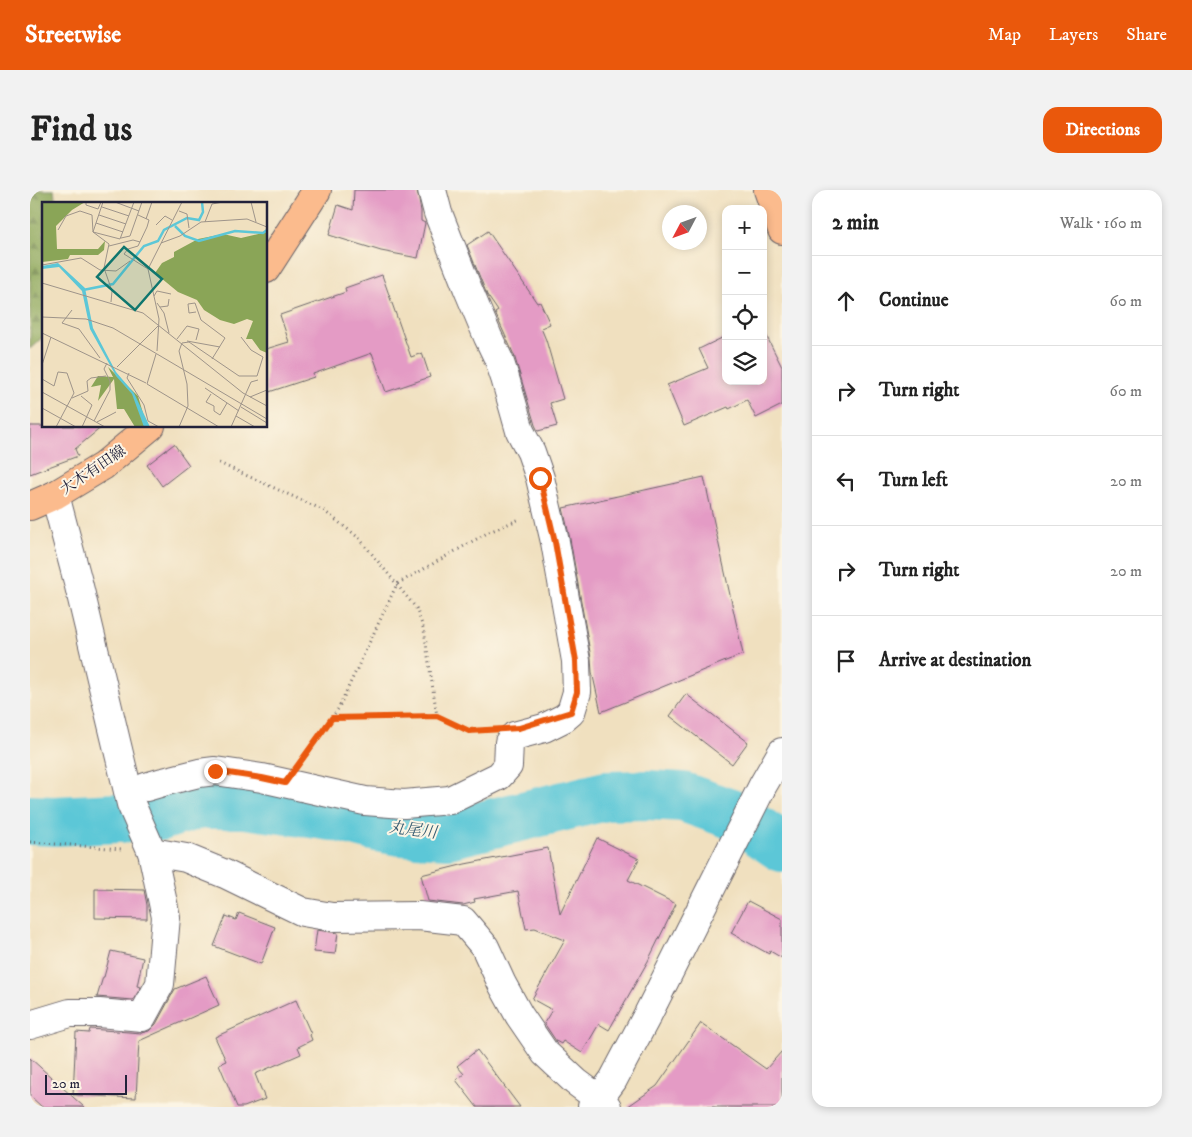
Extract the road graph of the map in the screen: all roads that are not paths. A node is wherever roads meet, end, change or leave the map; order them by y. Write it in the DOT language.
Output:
graph roads {
  1 [pos="317,190"];
  2 [pos="432,190"];
  3 [pos="768,190"];
  4 [pos="782,230"];
  5 [pos="268,266"];
  6 [pos="149,428"];
  7 [pos="55,495"];
  8 [pos="30,506"];
  9 [pos="782,752"];
  10 [pos="146,787"];
  11 [pos="152,852"];
  12 [pos="30,1025"];
  13 [pos="599,1104"];
  1 -- 5 [label="main road"];
  2 -- 10 [label="street"];
  3 -- 4 [label="main road"];
  6 -- 7 [label="main road, 大木有田線"];
  7 -- 8 [label="main road, 大木有田線"];
  7 -- 11 [label="street"];
  9 -- 13 [label="street"];
  11 -- 12 [label="street"];
  11 -- 13 [label="street"];
}
